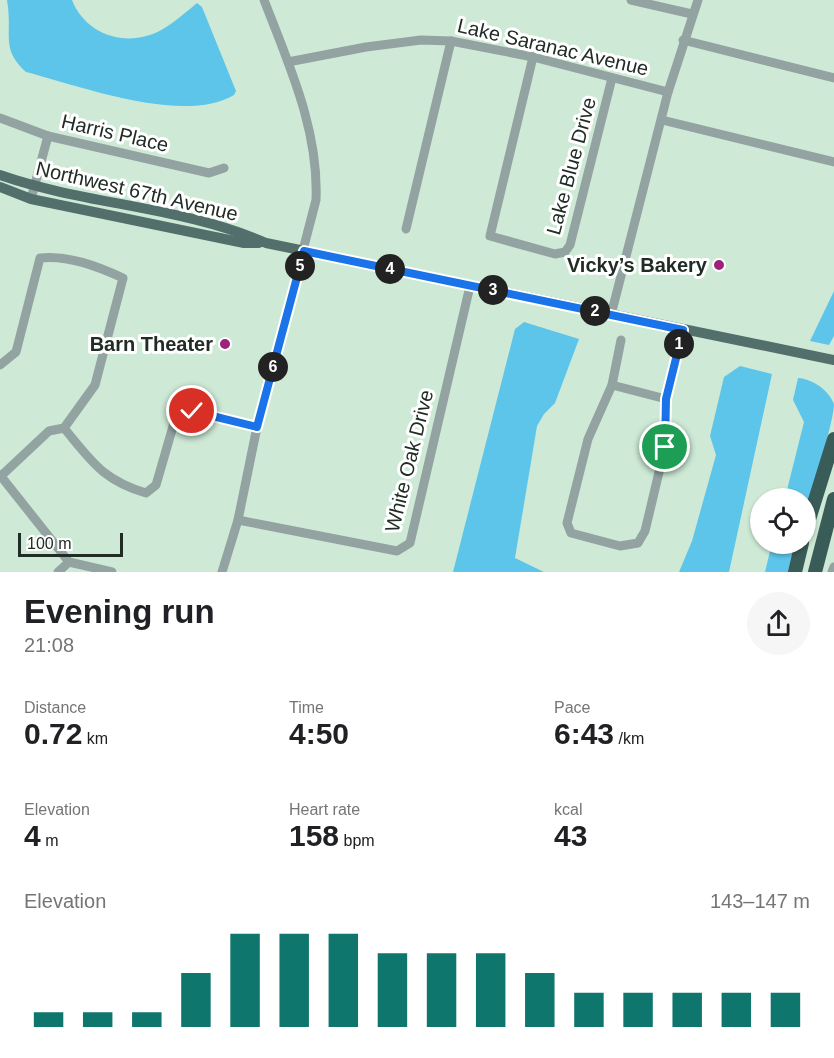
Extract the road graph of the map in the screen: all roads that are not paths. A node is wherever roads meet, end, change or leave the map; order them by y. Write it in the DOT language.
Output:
graph roads {
  1 [pos="264,0"];
  2 [pos="631,0"];
  3 [pos="698,0"];
  4 [pos="692,14"];
  5 [pos="683,40"];
  6 [pos="451,41"];
  7 [pos="533,57"];
  8 [pos="288,62"];
  9 [pos="612,78"];
  10 [pos="834,78"];
  11 [pos="668,92"];
  12 [pos="0,118"];
  13 [pos="662,120"];
  14 [pos="48,135"];
  15 [pos="834,162"];
  16 [pos="224,168"];
  17 [pos="0,175"];
  18 [pos="0,187"];
  19 [pos="34,187"];
  20 [pos="31,199"];
  21 [pos="406,229"];
  22 [pos="266,243"];
  23 [pos="304,251"];
  24 [pos="470,286"];
  25 [pos="611,315"];
  26 [pos="683,330"];
  27 [pos="621,340"];
  28 [pos="834,360"];
  29 [pos="0,365"];
  30 [pos="612,385"];
  31 [pos="666,399"];
  32 [pos="257,427"];
  33 [pos="64,428"];
  34 [pos="834,439"];
  35 [pos="0,475"];
  36 [pos="816,497"];
  37 [pos="834,500"];
  38 [pos="238,520"];
  39 [pos="799,554"];
  40 [pos="69,562"];
  41 [pos="834,567"];
  42 [pos="58,572"];
  43 [pos="112,572"];
  44 [pos="222,572"];
  45 [pos="795,572"];
  46 [pos="814,572"];
  47 [pos="832,572"];
  1 -- 8 [label="street"];
  2 -- 4 [label="street"];
  3 -- 4 [label="street"];
  4 -- 5 [label="street"];
  5 -- 10 [label="street"];
  5 -- 11 [label="street"];
  6 -- 7 [label="street, Lake Saranac Avenue"];
  6 -- 8 [label="street, Lake Saranac Avenue"];
  6 -- 21 [label="street"];
  7 -- 9 [label="street, Lake Saranac Avenue"];
  7 -- 9 [label="street, Lake Blue Drive"];
  8 -- 23 [label="street"];
  9 -- 11 [label="street, Lake Saranac Avenue"];
  11 -- 13 [label="street"];
  12 -- 14 [label="street, Harris Place"];
  13 -- 15 [label="street"];
  13 -- 25 [label="street"];
  14 -- 16 [label="street, Harris Place"];
  14 -- 19 [label="street"];
  17 -- 19 [label="main road, Northwest 67th Avenue"];
  18 -- 20 [label="main road, Northwest 67th Avenue"];
  19 -- 20 [label="street"];
  19 -- 22 [label="main road, Northwest 67th Avenue"];
  20 -- 22 [label="main road, Northwest 67th Avenue"];
  22 -- 23 [label="main road, Northwest 67th Avenue"];
  23 -- 24 [label="main road, Northwest 67th Avenue"];
  23 -- 32 [label="street"];
  24 -- 25 [label="main road, Northwest 67th Avenue"];
  24 -- 38 [label="street, White Oak Drive"];
  25 -- 26 [label="main road, Northwest 67th Avenue"];
  26 -- 28 [label="main road, Northwest 67th Avenue"];
  26 -- 31 [label="street"];
  27 -- 30 [label="street"];
  29 -- 33 [label="street"];
  30 -- 31 [label="street"];
  30 -- 31 [label="street"];
  32 -- 33 [label="street"];
  32 -- 38 [label="street"];
  33 -- 35 [label="street"];
  34 -- 36 [label="highway"];
  35 -- 40 [label="street"];
  37 -- 46 [label="highway"];
  38 -- 44 [label="street"];
  39 -- 45 [label="highway"];
  40 -- 42 [label="street"];
  40 -- 43 [label="street"];
  41 -- 47 [label="street"];
}
